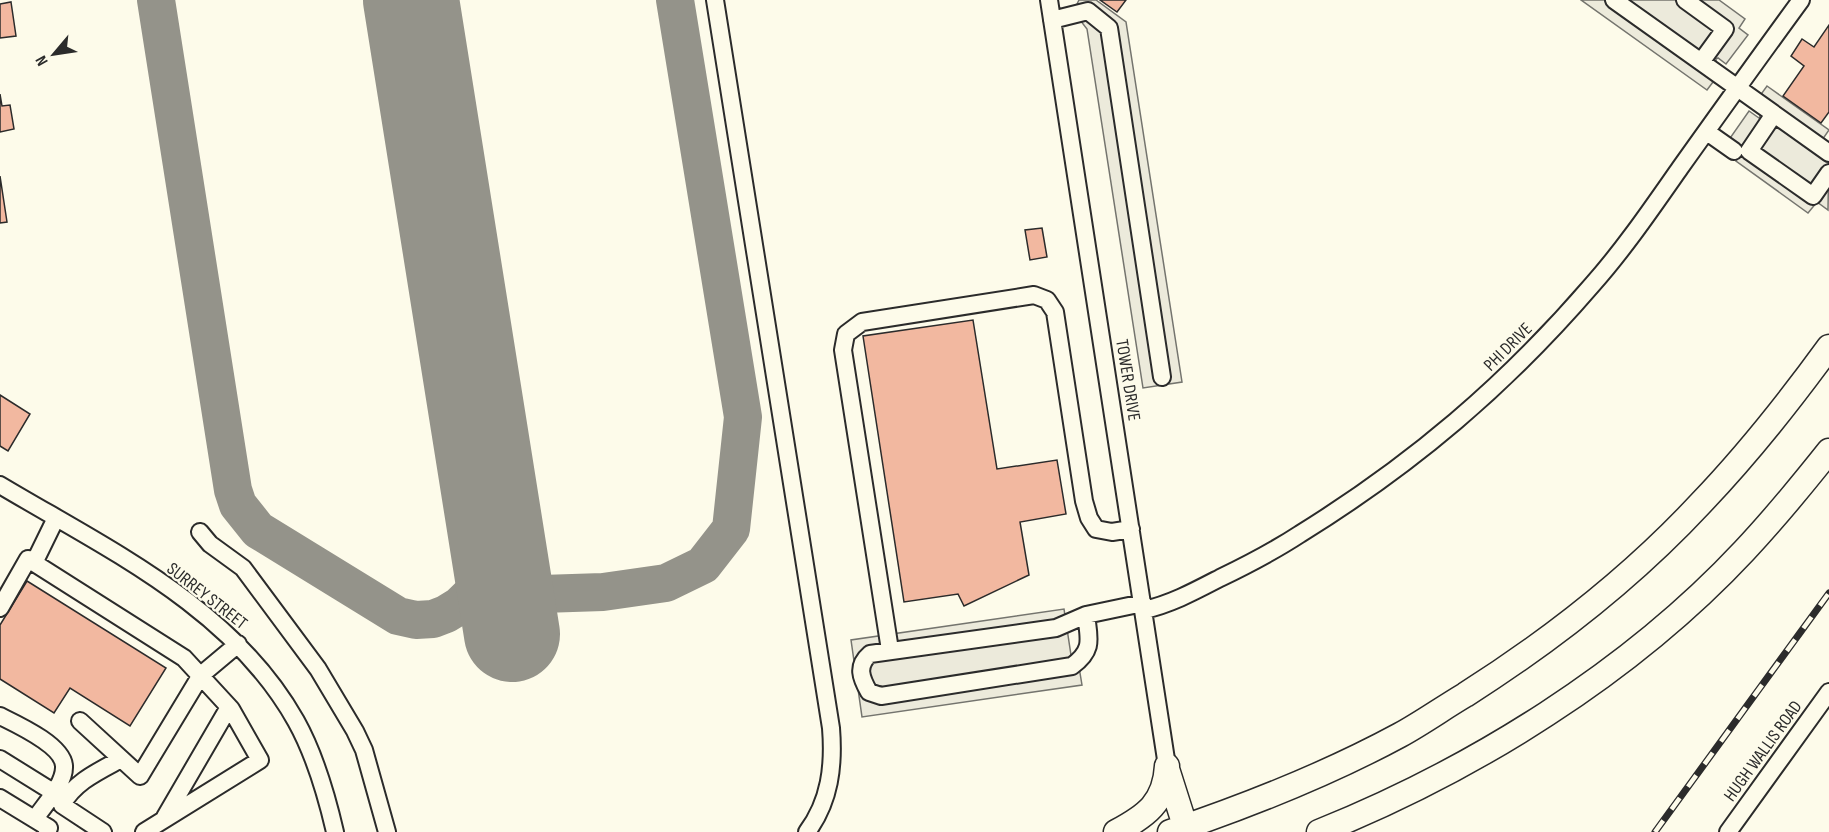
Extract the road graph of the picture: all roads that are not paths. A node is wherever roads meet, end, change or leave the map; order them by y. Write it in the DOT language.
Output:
graph roads {
  1 [pos="715,0"];
  2 [pos="1049,0"];
  3 [pos="1614,0"];
  4 [pos="1684,0"];
  5 [pos="1801,0"];
  6 [pos="1052,20"];
  7 [pos="1701,62"];
  8 [pos="1737,88"];
  9 [pos="1774,114"];
  10 [pos="1707,132"];
  11 [pos="1734,151"];
  12 [pos="1829,153"];
  13 [pos="1829,173"];
  14 [pos="1829,347"];
  15 [pos="1162,377"];
  16 [pos="1829,451"];
  17 [pos="0,485"];
  18 [pos="56,518"];
  19 [pos="1131,530"];
  20 [pos="200,532"];
  21 [pos="34,563"];
  22 [pos="1143,606"];
  23 [pos="0,608"];
  24 [pos="1086,615"];
  25 [pos="238,644"];
  26 [pos="890,650"];
  27 [pos="201,675"];
  28 [pos="1829,692"];
  29 [pos="229,707"];
  30 [pos="0,716"];
  31 [pos="80,720"];
  32 [pos="0,759"];
  33 [pos="122,759"];
  34 [pos="1167,766"];
  35 [pos="53,792"];
  36 [pos="0,798"];
  37 [pos="34,819"];
  38 [pos="163,820"];
  39 [pos="1181,830"];
  40 [pos="47,832"];
  41 [pos="103,832"];
  42 [pos="144,832"];
  43 [pos="335,832"];
  44 [pos="387,832"];
  45 [pos="807,832"];
  46 [pos="1116,832"];
  47 [pos="1319,832"];
  48 [pos="1728,832"];
  1 -- 45 [label="street"];
  2 -- 6 [label="street, TOWER DRIVE"];
  3 -- 7 [label="street"];
  4 -- 7 [label="street"];
  5 -- 8 [label="street, PHI DRIVE"];
  6 -- 15 [label="street"];
  6 -- 19 [label="street, TOWER DRIVE"];
  7 -- 8 [label="street"];
  8 -- 9 [label="street"];
  8 -- 10 [label="street, PHI DRIVE"];
  9 -- 12 [label="street"];
  9 -- 13 [label="street"];
  10 -- 11 [label="street"];
  10 -- 22 [label="street, PHI DRIVE"];
  14 -- 39 [label="highway"];
  16 -- 47 [label="highway"];
  17 -- 18 [label="street, SURREY STREET"];
  18 -- 21 [label="street"];
  18 -- 25 [label="street, SURREY STREET"];
  19 -- 22 [label="street, TOWER DRIVE"];
  19 -- 26 [label="street"];
  20 -- 44 [label="street"];
  21 -- 23 [label="street"];
  21 -- 27 [label="street"];
  22 -- 24 [label="street, PHI DRIVE"];
  22 -- 34 [label="street, TOWER DRIVE"];
  24 -- 26 [label="street, PHI DRIVE"];
  24 -- 26 [label="street, PHI DRIVE"];
  25 -- 27 [label="street"];
  25 -- 43 [label="street, SURREY STREET"];
  27 -- 29 [label="street"];
  27 -- 33 [label="street"];
  28 -- 48 [label="street, HUGH WALLIS ROAD"];
  29 -- 38 [label="street"];
  29 -- 38 [label="street"];
  30 -- 35 [label="street"];
  31 -- 33 [label="street"];
  32 -- 35 [label="street"];
  33 -- 41 [label="street"];
  34 -- 39 [label="highway"];
  34 -- 46 [label="highway"];
  35 -- 37 [label="street"];
  36 -- 37 [label="street"];
  37 -- 40 [label="street"];
  38 -- 42 [label="street"];
}
